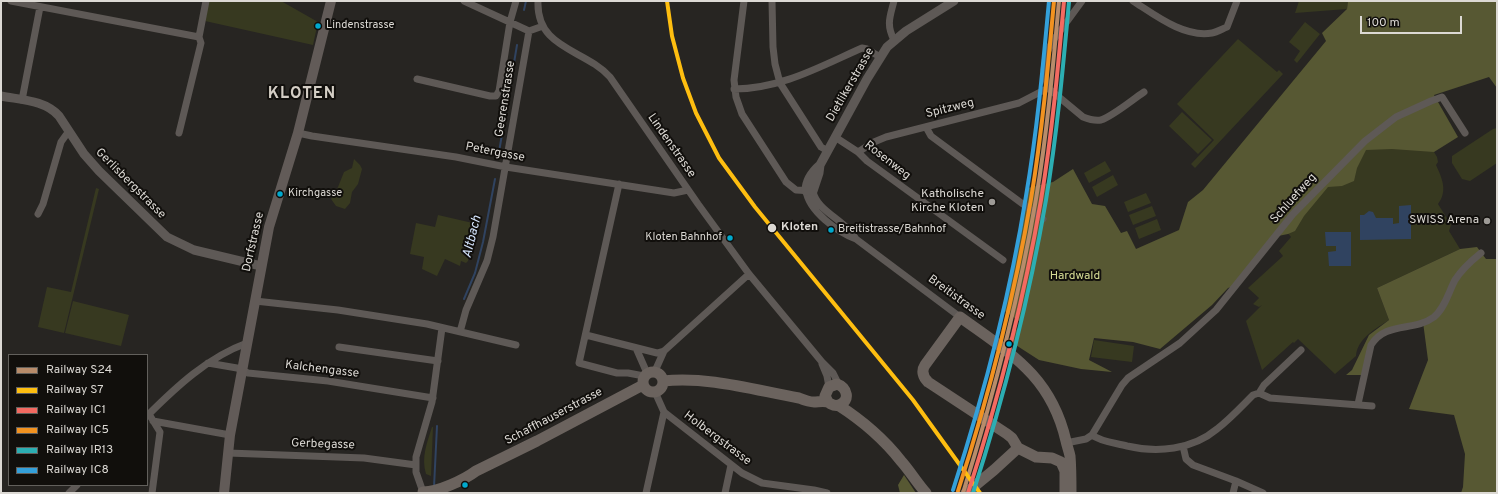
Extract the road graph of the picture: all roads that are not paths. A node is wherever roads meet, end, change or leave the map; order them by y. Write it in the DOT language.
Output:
graph roads {
  1 [pos="11,1"];
  2 [pos="206,1"];
  3 [pos="331,1"];
  4 [pos="464,1"];
  5 [pos="516,1"];
  6 [pos="538,1"];
  7 [pos="744,1"];
  8 [pos="772,1"];
  9 [pos="894,1"];
  10 [pos="954,1"];
  11 [pos="1082,1"];
  12 [pos="1133,1"];
  13 [pos="1236,1"];
  14 [pos="40,6"];
  15 [pos="510,22"];
  16 [pos="543,26"];
  17 [pos="528,32"];
  18 [pos="199,37"];
  19 [pos="894,40"];
  20 [pos="880,57"];
  21 [pos="417,79"];
  22 [pos="780,83"];
  23 [pos="1048,88"];
  24 [pos="734,89"];
  25 [pos="1144,92"];
  26 [pos="1,96"];
  27 [pos="22,100"];
  28 [pos="926,127"];
  29 [pos="70,132"];
  30 [pos="179,133"];
  31 [pos="298,133"];
  32 [pos="1465,133"];
  33 [pos="835,137"];
  34 [pos="828,151"];
  35 [pos="858,152"];
  36 [pos="506,167"];
  37 [pos="618,184"];
  38 [pos="688,190"];
  39 [pos="809,191"];
  40 [pos="38,214"];
  41 [pos="1043,219"];
  42 [pos="1481,254"];
  43 [pos="1003,260"];
  44 [pos="261,266"];
  45 [pos="749,274"];
  46 [pos="255,301"];
  47 [pos="960,317"];
  48 [pos="442,328"];
  49 [pos="460,332"];
  50 [pos="586,335"];
  51 [pos="248,343"];
  52 [pos="516,346"];
  53 [pos="339,348"];
  54 [pos="636,348"];
  55 [pos="1301,350"];
  56 [pos="664,351"];
  57 [pos="438,361"];
  58 [pos="822,362"];
  59 [pos="208,363"];
  60 [pos="242,370"];
  61 [pos="647,376"];
  62 [pos="663,381"];
  63 [pos="655,392"];
  64 [pos="1260,393"];
  65 [pos="832,394"];
  66 [pos="433,398"];
  67 [pos="1358,404"];
  68 [pos="1372,406"];
  69 [pos="664,412"];
  70 [pos="148,415"];
  71 [pos="860,419"];
  72 [pos="153,421"];
  73 [pos="230,435"];
  74 [pos="1092,435"];
  75 [pos="1066,443"];
  76 [pos="1183,446"];
  77 [pos="1018,448"];
  78 [pos="228,453"];
  79 [pos="1050,458"];
  80 [pos="416,465"];
  81 [pos="731,465"];
  82 [pos="1236,481"];
  83 [pos="429,489"];
  84 [pos="152,493"];
  85 [pos="224,493"];
  86 [pos="646,493"];
  87 [pos="726,493"];
  88 [pos="827,493"];
  89 [pos="926,493"];
  90 [pos="966,493"];
  91 [pos="1064,493"];
  92 [pos="1071,493"];
  93 [pos="1233,493"];
  94 [pos="1263,493"];
  1 -- 14 [label="street"];
  2 -- 18 [label="street"];
  3 -- 31 [label="main road, Dorfstrasse"];
  4 -- 15 [label="street"];
  5 -- 15 [label="street"];
  6 -- 16 [label="street"];
  7 -- 24 [label="street"];
  8 -- 22 [label="street"];
  9 -- 19 [label="street"];
  10 -- 19 [label="street, Dietlikerstrasse"];
  11 -- 23 [label="street"];
  12 -- 13 [label="street"];
  14 -- 18 [label="street"];
  14 -- 27 [label="street"];
  15 -- 17 [label="street"];
  15 -- 21 [label="street"];
  16 -- 17 [label="street"];
  16 -- 38 [label="street, Lindenstrasse"];
  17 -- 36 [label="street, Geerenstrasse"];
  18 -- 30 [label="street"];
  19 -- 20 [label="street, Dietlikerstrasse"];
  20 -- 22 [label="street"];
  20 -- 33 [label="street, Dietlikerstrasse"];
  22 -- 24 [label="street"];
  22 -- 34 [label="street"];
  23 -- 25 [label="street"];
  23 -- 28 [label="street, Spitzweg"];
  24 -- 39 [label="street"];
  26 -- 27 [label="street, Gerlisbergstrasse"];
  27 -- 29 [label="street, Gerlisbergstrasse"];
  28 -- 35 [label="street, Spitzweg"];
  28 -- 41 [label="street"];
  29 -- 40 [label="street"];
  29 -- 44 [label="street, Gerlisbergstrasse"];
  31 -- 36 [label="street, Petergasse"];
  31 -- 44 [label="main road, Dorfstrasse"];
  32 -- 74 [label="street, Schluefweg"];
  33 -- 34 [label="street, Dietlikerstrasse"];
  33 -- 35 [label="street, Rosenweg"];
  34 -- 39 [label="street, Dietlikerstrasse"];
  35 -- 43 [label="street, Rosenweg"];
  36 -- 37 [label="street, Petergasse"];
  36 -- 49 [label="street, Geerenstrasse"];
  37 -- 38 [label="street, Petergasse"];
  37 -- 50 [label="street"];
  38 -- 45 [label="street, Lindenstrasse"];
  39 -- 47 [label="street, Breitistrasse"];
  42 -- 67 [label="street"];
  44 -- 46 [label="main road, Dorfstrasse"];
  45 -- 56 [label="street"];
  45 -- 58 [label="street, Lindenstrasse"];
  46 -- 48 [label="street"];
  46 -- 51 [label="main road, Dorfstrasse"];
  47 -- 75 [label="main road, Breitistrasse"];
  47 -- 77 [label="main road"];
  48 -- 49 [label="street"];
  48 -- 57 [label="street"];
  49 -- 52 [label="street"];
  50 -- 54 [label="street"];
  50 -- 61 [label="street"];
  51 -- 59 [label="street"];
  51 -- 60 [label="main road, Dorfstrasse"];
  53 -- 57 [label="street"];
  54 -- 56 [label="street"];
  54 -- 61 [label="street"];
  55 -- 64 [label="street"];
  56 -- 61 [label="street"];
  57 -- 66 [label="street"];
  58 -- 65 [label="street, Lindenstrasse"];
  58 -- 65 [label="street, Lindenstrasse"];
  59 -- 60 [label="street, Kalchengasse"];
  59 -- 70 [label="street"];
  60 -- 66 [label="street, Kalchengasse"];
  60 -- 73 [label="main road, Dorfstrasse"];
  61 -- 62 [label="main road"];
  61 -- 63 [label="main road"];
  61 -- 83 [label="main road, Schaffhauserstrasse"];
  62 -- 63 [label="main road"];
  62 -- 65 [label="main road"];
  63 -- 69 [label="street, Holbergstrasse"];
  64 -- 67 [label="street"];
  64 -- 76 [label="street"];
  65 -- 71 [label="main road"];
  65 -- 71 [label="main road"];
  66 -- 80 [label="street"];
  67 -- 68 [label="street"];
  69 -- 81 [label="street, Holbergstrasse"];
  69 -- 86 [label="street"];
  70 -- 72 [label="street"];
  71 -- 89 [label="main road"];
  72 -- 73 [label="street"];
  72 -- 84 [label="street"];
  73 -- 78 [label="main road, Dorfstrasse"];
  74 -- 75 [label="street"];
  74 -- 76 [label="street"];
  75 -- 79 [label="main road"];
  75 -- 92 [label="main road, Breitistrasse"];
  76 -- 82 [label="street"];
  77 -- 79 [label="main road"];
  77 -- 90 [label="main road"];
  78 -- 80 [label="street, Gerbegasse"];
  78 -- 85 [label="main road, Dorfstrasse"];
  79 -- 91 [label="main road"];
  80 -- 83 [label="street"];
  81 -- 87 [label="street"];
  81 -- 88 [label="street, Holbergstrasse"];
  82 -- 93 [label="street"];
  82 -- 94 [label="street"];
}
